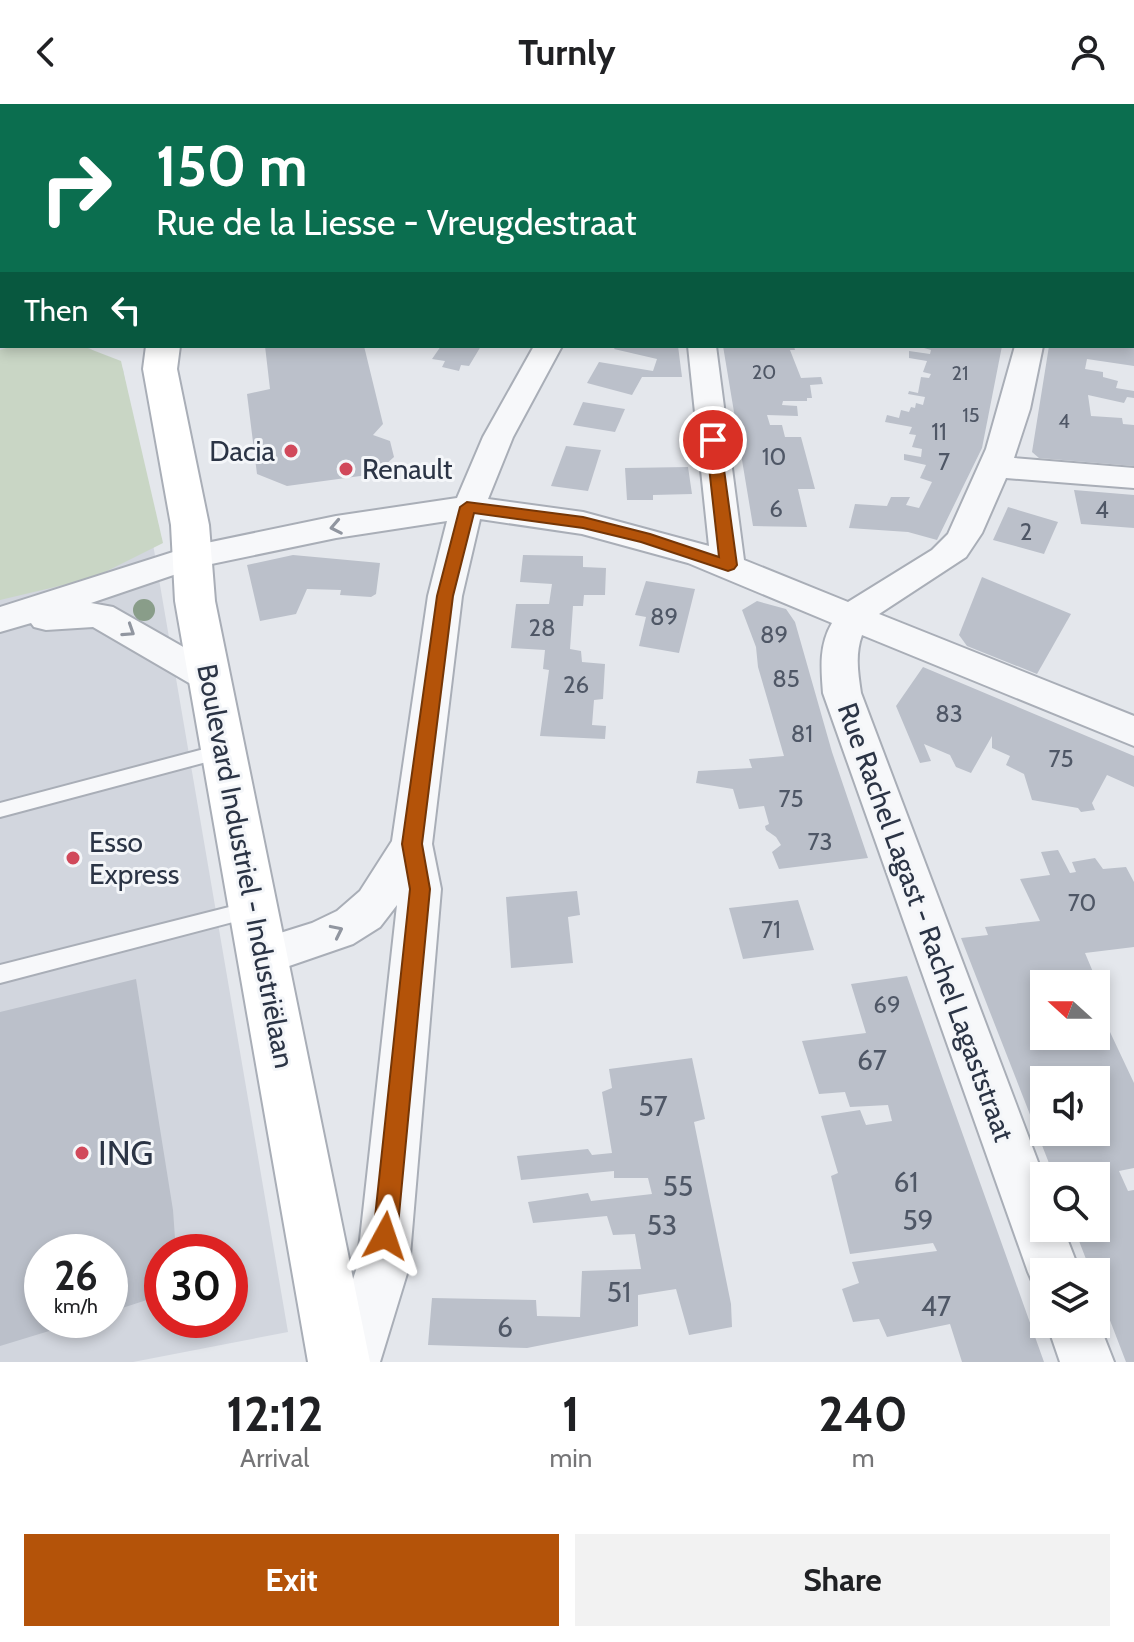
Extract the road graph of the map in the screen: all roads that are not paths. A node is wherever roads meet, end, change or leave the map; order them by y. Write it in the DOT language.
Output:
graph roads {
  1 [pos="136,348"];
  2 [pos="547,348"];
  3 [pos="702,348"];
  4 [pos="1029,348"];
  5 [pos="162,357"];
  6 [pos="997,467"];
  7 [pos="1134,478"];
  8 [pos="467,507"];
  9 [pos="192,557"];
  10 [pos="728,565"];
  11 [pos="852,615"];
  12 [pos="0,620"];
  13 [pos="0,626"];
  14 [pos="209,678"];
  15 [pos="1134,732"];
  16 [pos="223,751"];
  17 [pos="0,810"];
  18 [pos="412,844"];
  19 [pos="258,932"];
  20 [pos="0,974"];
  21 [pos="1049,1258"];
  22 [pos="1078,1338"];
  23 [pos="339,1362"];
  24 [pos="353,1362"];
  25 [pos="1087,1362"];
  1 -- 5 [label="main road, Boulevard Industriel - Industriëlaan"];
  2 -- 8 [label="street"];
  3 -- 10 [label="street"];
  4 -- 6 [label="street"];
  5 -- 9 [label="main road, Boulevard Industriel - Industriëlaan"];
  6 -- 7 [label="street"];
  6 -- 11 [label="street"];
  8 -- 9 [label="street, one-way"];
  8 -- 10 [label="street"];
  8 -- 18 [label="street"];
  9 -- 12 [label="street"];
  9 -- 14 [label="main road, Boulevard Industriel - Industriëlaan"];
  10 -- 11 [label="street"];
  11 -- 15 [label="street"];
  11 -- 21 [label="street, Rue Rachel Lagast - Rachel Lagaststraat"];
  13 -- 14 [label="street, one-way"];
  14 -- 16 [label="main road, Boulevard Industriel - Industriëlaan"];
  16 -- 17 [label="lane"];
  16 -- 19 [label="main road, Boulevard Industriel - Industriëlaan"];
  19 -- 18 [label="street, one-way"];
  18 -- 24 [label="street"];
  19 -- 20 [label="lane"];
  19 -- 23 [label="main road, Boulevard Industriel - Industriëlaan"];
  22 -- 25 [label="street"];
}
